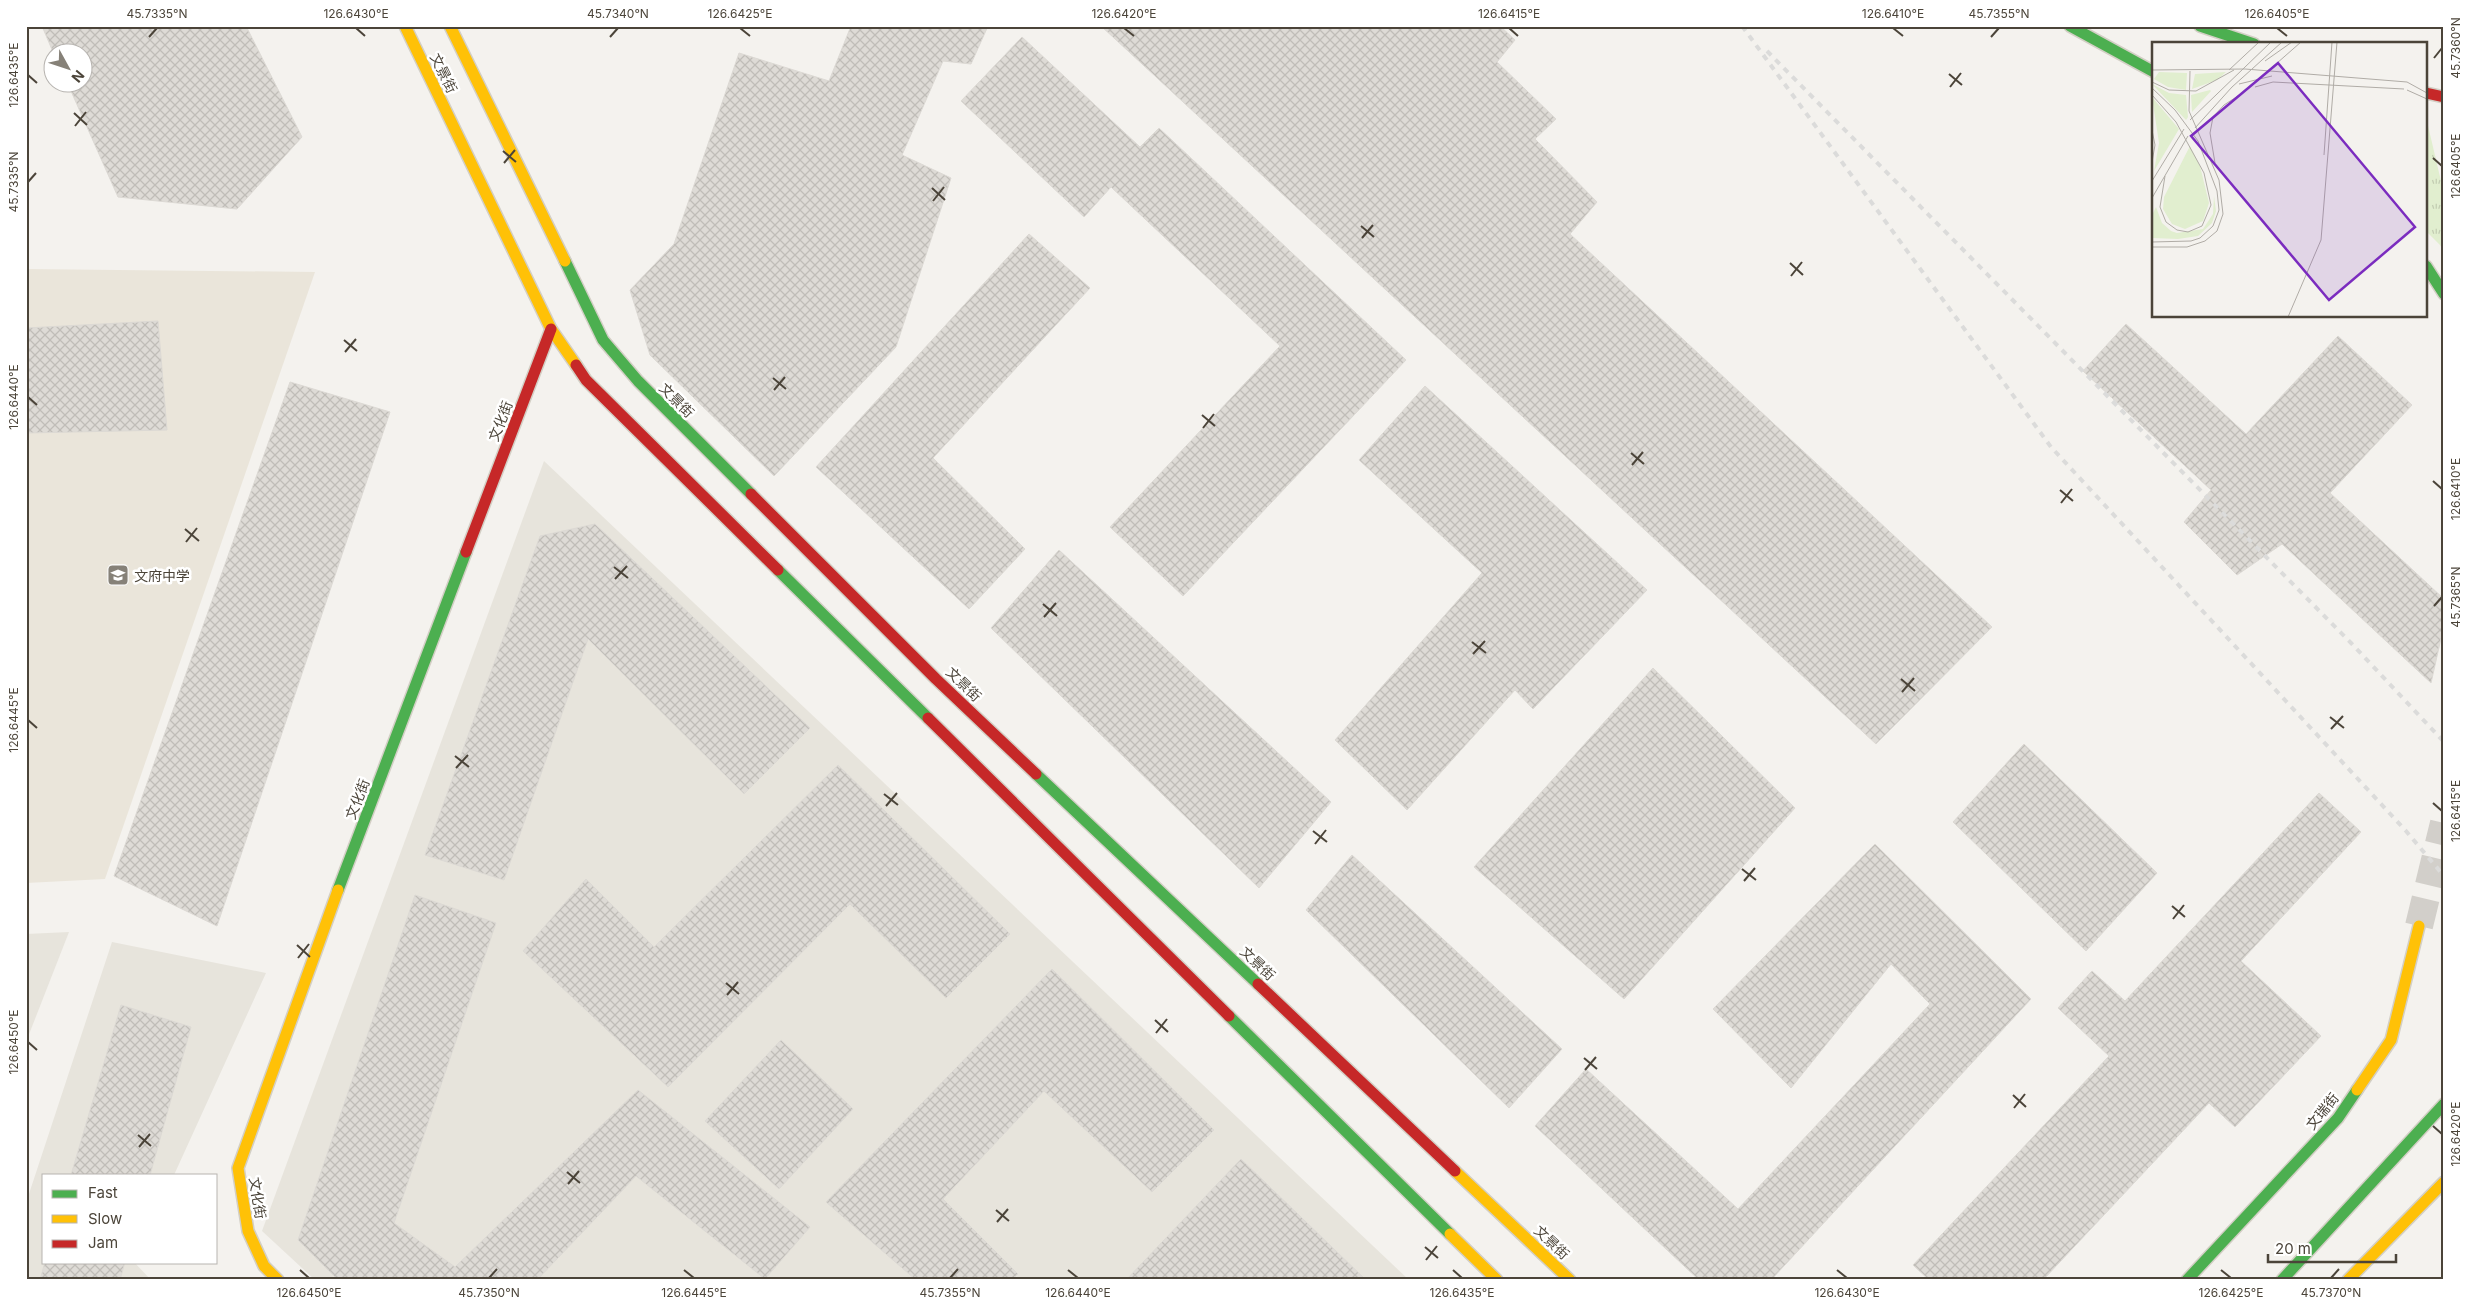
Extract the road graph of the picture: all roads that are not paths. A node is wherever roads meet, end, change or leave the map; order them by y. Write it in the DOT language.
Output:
graph roads {
  1 [pos="405,26"];
  2 [pos="450,26"];
  3 [pos="2070,26"];
  4 [pos="2200,26"];
  5 [pos="2248,42"];
  6 [pos="2152,71"];
  7 [pos="2428,93"];
  8 [pos="2444,97"];
  9 [pos="2428,269"];
  10 [pos="2444,294"];
  11 [pos="551,329"];
  12 [pos="2419,926"];
  13 [pos="2444,1104"];
  14 [pos="2444,1182"];
  15 [pos="278,1280"];
  16 [pos="1497,1280"];
  17 [pos="1570,1280"];
  18 [pos="2187,1280"];
  19 [pos="2282,1280"];
  20 [pos="2348,1280"];
  1 -- 11 [label="main road, 文景街"];
  2 -- 17 [label="main road, 文景街"];
  3 -- 6 [label="main road"];
  4 -- 5 [label="main road"];
  7 -- 8 [label="main road"];
  9 -- 10 [label="main road"];
  11 -- 15 [label="main road, 文化街"];
  11 -- 16 [label="main road, 文景街"];
  12 -- 18 [label="main road, 文瑞街"];
  13 -- 19 [label="main road"];
  14 -- 20 [label="main road"];
}
